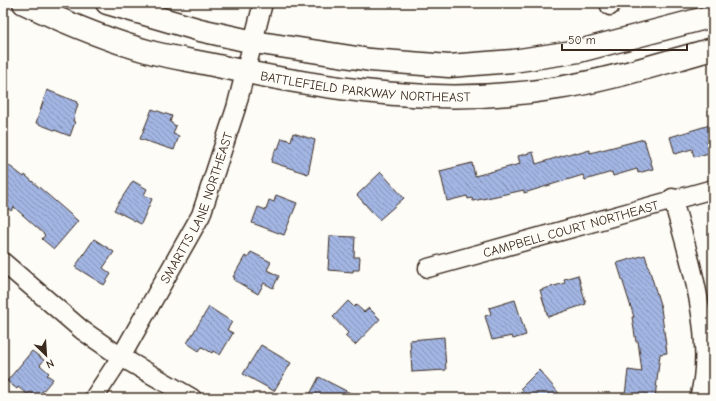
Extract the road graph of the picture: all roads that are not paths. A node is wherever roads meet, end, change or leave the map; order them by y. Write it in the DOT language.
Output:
graph roads {
  1 [pos="24,3"];
  2 [pos="107,3"];
  3 [pos="263,3"];
  4 [pos="713,16"];
  5 [pos="254,42"];
  6 [pos="713,49"];
  7 [pos="245,72"];
  8 [pos="713,189"];
  9 [pos="672,198"];
  10 [pos="3,262"];
  11 [pos="428,268"];
  12 [pos="120,357"];
  13 [pos="94,398"];
  14 [pos="192,398"];
  15 [pos="700,398"];
  1 -- 7 [label="main road, BATTLEFIELD PARKWAY NORTHEAST"];
  2 -- 5 [label="main road, BATTLEFIELD PARKWAY NORTHEAST"];
  3 -- 5 [label="street, SMARTTS LANE NORTHEAST"];
  4 -- 5 [label="main road, BATTLEFIELD PARKWAY NORTHEAST"];
  5 -- 7 [label="street, SMARTTS LANE NORTHEAST"];
  6 -- 7 [label="main road, BATTLEFIELD PARKWAY NORTHEAST"];
  7 -- 12 [label="street, SMARTTS LANE NORTHEAST"];
  8 -- 9 [label="street, CAMPBELL COURT NORTHEAST"];
  9 -- 11 [label="street, CAMPBELL COURT NORTHEAST"];
  9 -- 15 [label="street"];
  10 -- 12 [label="street"];
  12 -- 13 [label="street, SMARTTS LANE NORTHEAST"];
  12 -- 14 [label="street"];
}
